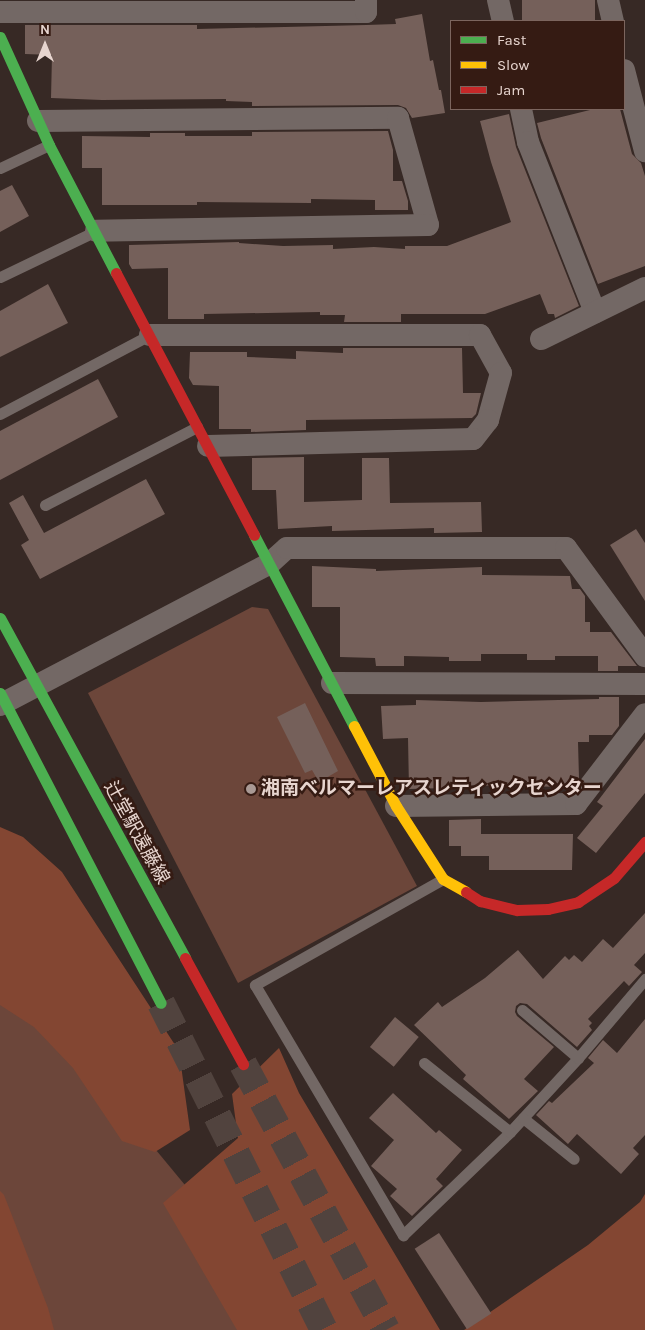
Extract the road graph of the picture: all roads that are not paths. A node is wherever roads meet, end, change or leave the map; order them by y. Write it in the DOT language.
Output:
graph roads {
  1 [pos="366,0"];
  2 [pos="498,0"];
  3 [pos="608,0"];
  4 [pos="0,12"];
  5 [pos="503,20"];
  6 [pos="613,20"];
  7 [pos="0,37"];
  8 [pos="3,55"];
  9 [pos="625,74"];
  10 [pos="521,110"];
  11 [pos="38,121"];
  12 [pos="49,145"];
  13 [pos="645,150"];
  14 [pos="0,168"];
  15 [pos="96,231"];
  16 [pos="0,277"];
  17 [pos="645,288"];
  18 [pos="595,312"];
  19 [pos="150,336"];
  20 [pos="541,339"];
  21 [pos="0,414"];
  22 [pos="202,436"];
  23 [pos="45,505"];
  24 [pos="269,564"];
  25 [pos="0,618"];
  26 [pos="645,656"];
  27 [pos="332,683"];
  28 [pos="645,684"];
  29 [pos="36,686"];
  30 [pos="1,700"];
  31 [pos="645,714"];
  32 [pos="396,806"];
  33 [pos="645,842"];
  34 [pos="442,878"];
  35 [pos="645,979"];
  36 [pos="161,1002"];
  37 [pos="522,1010"];
  38 [pos="578,1058"];
  39 [pos="424,1063"];
  40 [pos="243,1064"];
  41 [pos="523,1118"];
  42 [pos="510,1132"];
  43 [pos="574,1159"];
  1 -- 4 [label="street"];
  2 -- 5 [label="street"];
  3 -- 6 [label="street"];
  7 -- 8 [label="street"];
  8 -- 11 [label="street"];
  9 -- 13 [label="street"];
  10 -- 18 [label="street"];
  11 -- 12 [label="street"];
  11 -- 15 [label="street"];
  12 -- 14 [label="lane"];
  12 -- 15 [label="street"];
  15 -- 16 [label="lane"];
  15 -- 19 [label="street"];
  17 -- 18 [label="street"];
  18 -- 20 [label="street"];
  19 -- 21 [label="lane"];
  19 -- 22 [label="street"];
  19 -- 22 [label="street"];
  22 -- 23 [label="lane"];
  22 -- 24 [label="street"];
  24 -- 26 [label="street"];
  24 -- 27 [label="street"];
  24 -- 29 [label="street"];
  25 -- 29 [label="street, 辻堂駅遠藤線"];
  27 -- 28 [label="street"];
  27 -- 32 [label="street"];
  29 -- 30 [label="street"];
  29 -- 40 [label="street, 辻堂駅遠藤線"];
  30 -- 36 [label="street"];
  31 -- 32 [label="street"];
  32 -- 34 [label="street"];
  33 -- 34 [label="street"];
  34 -- 42 [label="lane"];
  35 -- 38 [label="lane"];
  37 -- 38 [label="lane"];
  38 -- 41 [label="lane"];
  39 -- 42 [label="lane"];
  41 -- 42 [label="lane"];
  41 -- 43 [label="lane"];
}
